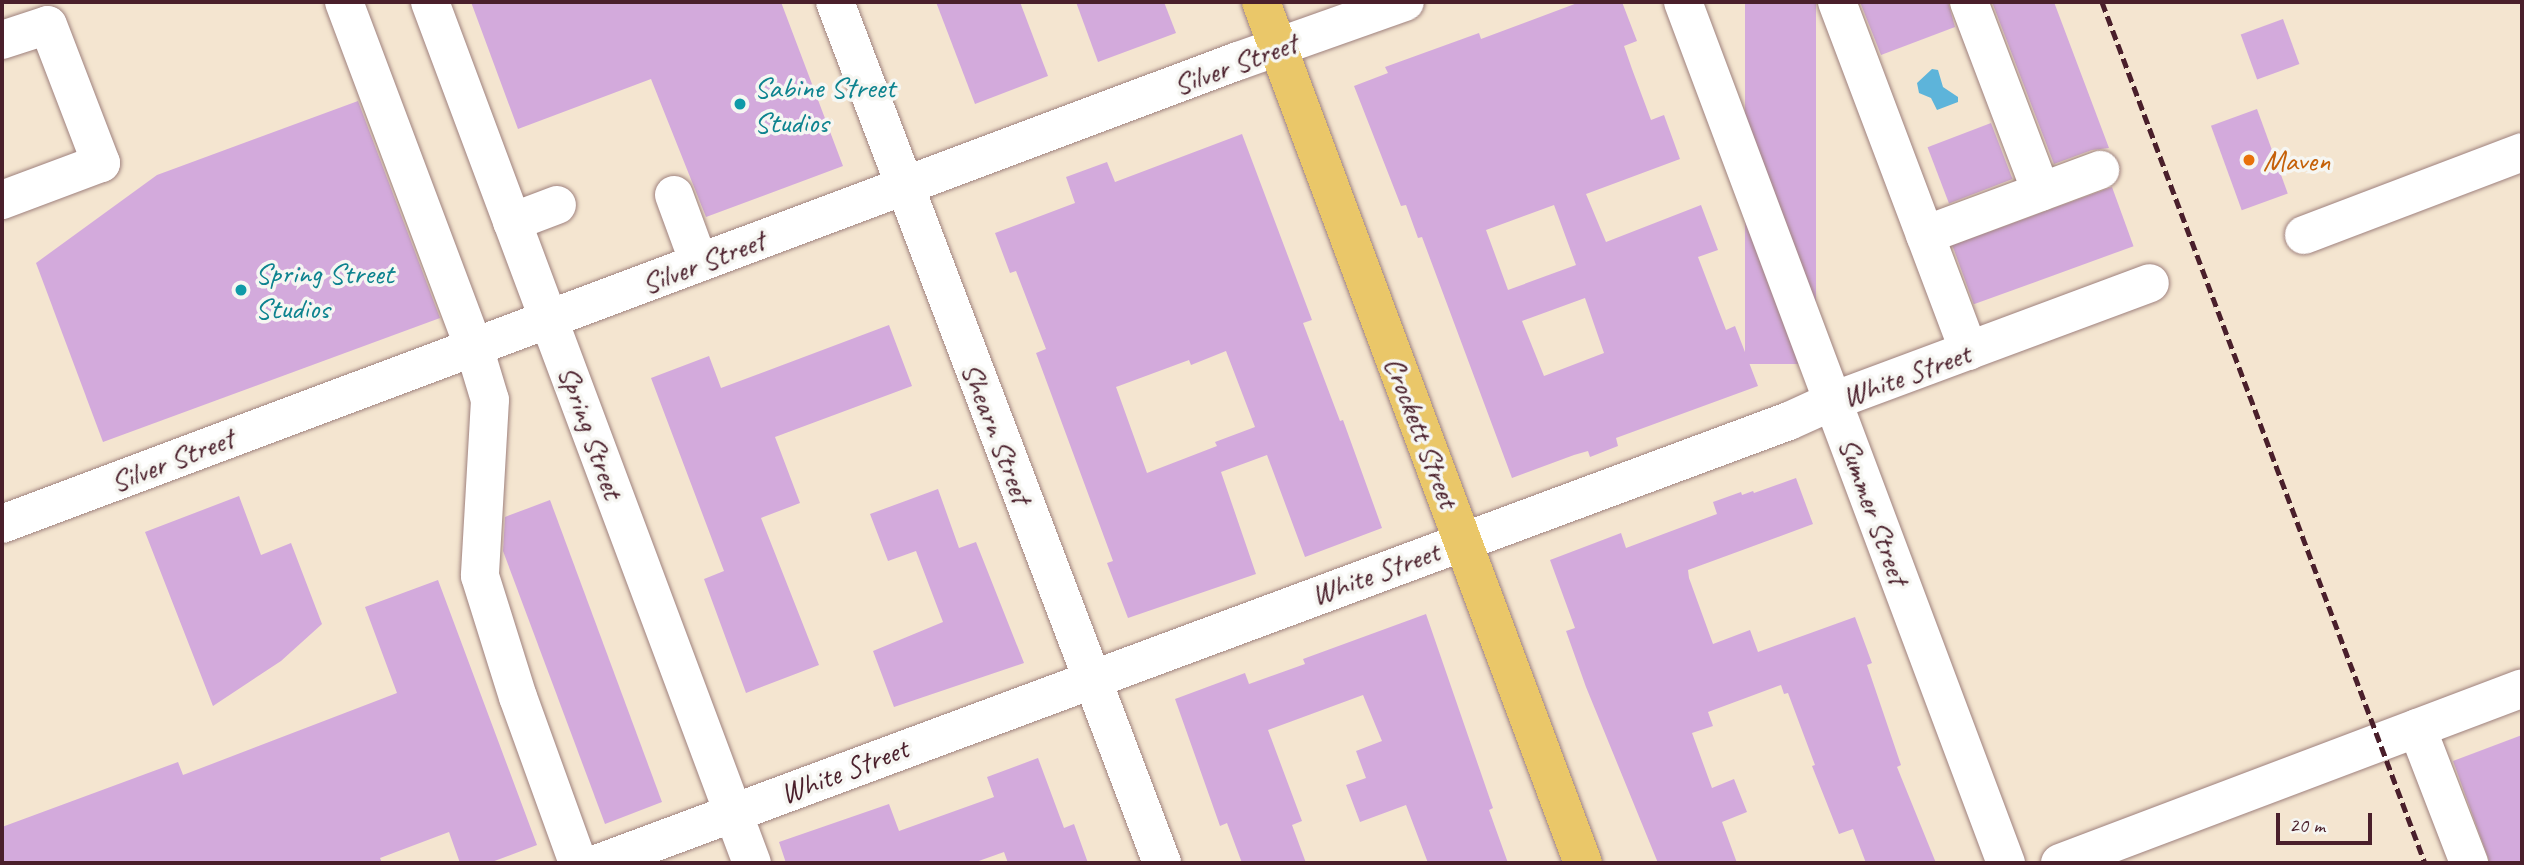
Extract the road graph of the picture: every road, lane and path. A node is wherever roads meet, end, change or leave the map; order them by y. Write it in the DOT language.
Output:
graph roads {
  1 [pos="344,2"];
  2 [pos="430,2"];
  3 [pos="835,2"];
  4 [pos="1261,2"];
  5 [pos="1405,2"];
  6 [pos="1684,2"];
  7 [pos="1838,2"];
  8 [pos="1969,2"];
  9 [pos="2,40"];
  10 [pos="1278,47"];
  11 [pos="2522,152"];
  12 [pos="2100,170"];
  13 [pos="904,186"];
  14 [pos="2041,192"];
  15 [pos="674,195"];
  16 [pos="2,200"];
  17 [pos="557,205"];
  18 [pos="512,222"];
  19 [pos="1925,235"];
  20 [pos="2304,235"];
  21 [pos="699,263"];
  22 [pos="2150,283"];
  23 [pos="549,320"];
  24 [pos="474,347"];
  25 [pos="1969,351"];
  26 [pos="1833,401"];
  27 [pos="2,524"];
  28 [pos="1462,540"];
  29 [pos="1091,679"];
  30 [pos="2522,688"];
  31 [pos="2417,728"];
  32 [pos="733,813"];
  33 [pos="578,863"];
  34 [pos="599,863"];
  35 [pos="752,863"];
  36 [pos="1162,863"];
  37 [pos="1583,863"];
  38 [pos="2006,863"];
  39 [pos="2060,863"];
  40 [pos="2469,863"];
  1 -- 24 [label="street"];
  2 -- 18 [label="street, Spring Street"];
  3 -- 13 [label="street, Shearn Street"];
  4 -- 10 [label="main road, Crockett Street"];
  5 -- 10 [label="street, Silver Street"];
  6 -- 26 [label="street, Summer Street"];
  7 -- 19 [label="street"];
  8 -- 14 [label="street"];
  9 -- 16 [label="street"];
  10 -- 13 [label="street, Silver Street"];
  10 -- 28 [label="main road, Crockett Street"];
  11 -- 20 [label="street"];
  12 -- 14 [label="street"];
  13 -- 21 [label="street, Silver Street"];
  13 -- 29 [label="street, Shearn Street"];
  14 -- 19 [label="street"];
  15 -- 21 [label="street"];
  17 -- 18 [label="street"];
  18 -- 23 [label="street, Spring Street"];
  19 -- 25 [label="street"];
  21 -- 23 [label="street, Silver Street"];
  22 -- 25 [label="street, White Street"];
  23 -- 24 [label="street, Silver Street"];
  23 -- 32 [label="street, Spring Street"];
  24 -- 27 [label="street, Silver Street"];
  24 -- 33 [label="street"];
  25 -- 26 [label="street, White Street"];
  26 -- 28 [label="street, White Street"];
  26 -- 38 [label="street, Summer Street"];
  28 -- 29 [label="street, White Street"];
  28 -- 37 [label="main road, Crockett Street"];
  29 -- 32 [label="street, White Street"];
  29 -- 36 [label="street, Shearn Street"];
  30 -- 31 [label="street"];
  31 -- 39 [label="street"];
  31 -- 40 [label="street"];
  32 -- 34 [label="street, White Street"];
  32 -- 35 [label="street, Spring Street"];
}
